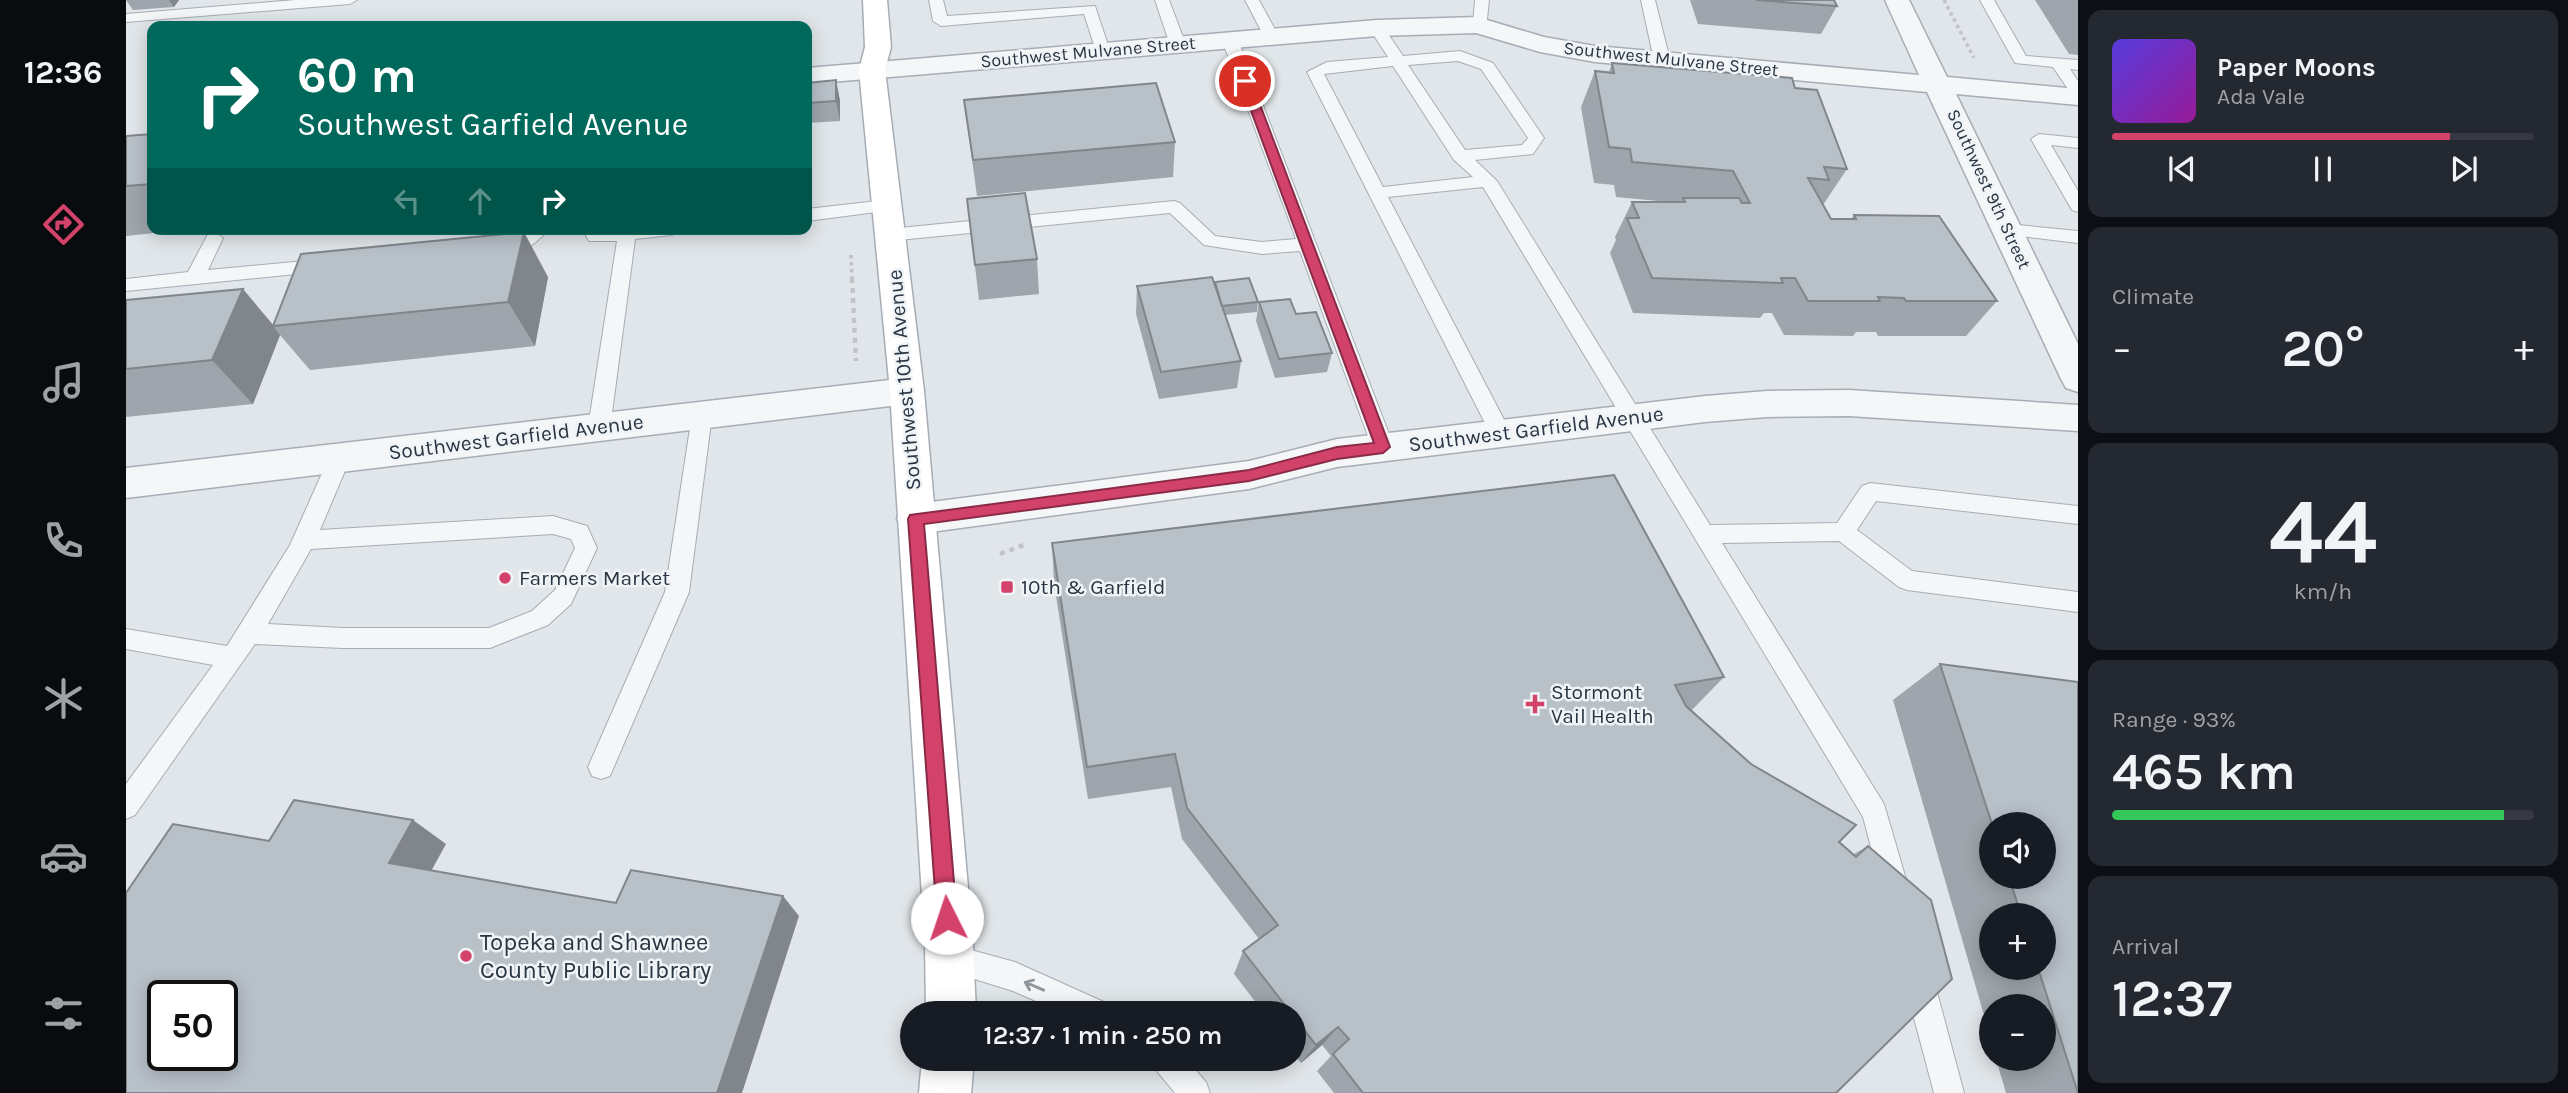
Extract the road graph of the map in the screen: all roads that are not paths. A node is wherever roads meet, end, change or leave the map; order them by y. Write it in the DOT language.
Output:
graph roads {
  1 [pos="350,0"];
  2 [pos="875,0"];
  3 [pos="936,0"];
  4 [pos="1162,0"];
  5 [pos="1252,0"];
  6 [pos="1648,0"];
  7 [pos="1897,0"];
  8 [pos="1987,0"];
  9 [pos="1088,4"];
  10 [pos="1482,13"];
  11 [pos="126,18"];
  12 [pos="1377,28"];
  13 [pos="1270,37"];
  14 [pos="1230,40"];
  15 [pos="1178,45"];
  16 [pos="1102,51"];
  17 [pos="1662,60"];
  18 [pos="1398,61"];
  19 [pos="2058,64"];
  20 [pos="2078,65"];
  21 [pos="872,70"];
  22 [pos="812,76"];
  23 [pos="1939,84"];
  24 [pos="2078,94"];
  25 [pos="2078,143"];
  26 [pos="1460,156"];
  27 [pos="1488,181"];
  28 [pos="1377,193"];
  29 [pos="2078,206"];
  30 [pos="812,214"];
  31 [pos="887,220"];
  32 [pos="2008,230"];
  33 [pos="531,235"];
  34 [pos="594,235"];
  35 [pos="616,235"];
  36 [pos="627,235"];
  37 [pos="2078,237"];
  38 [pos="214,238"];
  39 [pos="1306,244"];
  40 [pos="476,251"];
  41 [pos="342,263"];
  42 [pos="195,277"];
  43 [pos="126,285"];
  44 [pos="2078,379"];
  45 [pos="907,391"];
  46 [pos="702,415"];
  47 [pos="1632,417"];
  48 [pos="2078,418"];
  49 [pos="599,428"];
  50 [pos="1500,433"];
  51 [pos="1383,447"];
  52 [pos="339,458"];
  53 [pos="126,483"];
  54 [pos="2078,514"];
  55 [pos="916,519"];
  56 [pos="1843,533"];
  57 [pos="1703,534"];
  58 [pos="304,540"];
  59 [pos="2078,602"];
  60 [pos="247,633"];
  61 [pos="126,639"];
  62 [pos="230,657"];
  63 [pos="601,767"];
  64 [pos="137,771"];
  65 [pos="126,806"];
  66 [pos="1903,920"];
  67 [pos="1910,947"];
  68 [pos="949,958"];
  69 [pos="951,1001"];
  70 [pos="1069,1001"];
  71 [pos="947,1071"];
  72 [pos="1177,1071"];
  73 [pos="945,1093"];
  74 [pos="1195,1093"];
  75 [pos="1949,1093"];
  1 -- 11 [label="lane"];
  2 -- 21 [label="main road, Southwest 10th Avenue"];
  3 -- 9 [label="lane"];
  4 -- 15 [label="lane"];
  5 -- 13 [label="lane"];
  6 -- 17 [label="lane"];
  7 -- 23 [label="street, Southwest 9th Street"];
  8 -- 19 [label="lane"];
  9 -- 16 [label="lane"];
  10 -- 12 [label="street, Southwest Mulvane Street"];
  10 -- 17 [label="street, Southwest Mulvane Street"];
  12 -- 13 [label="street, Southwest Mulvane Street"];
  12 -- 18 [label="lane"];
  13 -- 14 [label="street, Southwest Mulvane Street"];
  14 -- 15 [label="street, Southwest Mulvane Street"];
  14 -- 39 [label="lane"];
  15 -- 16 [label="street, Southwest Mulvane Street"];
  16 -- 21 [label="street, Southwest Mulvane Street"];
  17 -- 23 [label="street, Southwest Mulvane Street"];
  18 -- 26 [label="lane"];
  18 -- 26 [label="lane"];
  18 -- 28 [label="lane"];
  19 -- 20 [label="lane"];
  19 -- 24 [label="lane"];
  21 -- 22 [label="street, Southwest Mulvane Street"];
  21 -- 31 [label="main road, Southwest 10th Avenue"];
  23 -- 24 [label="street, Southwest Mulvane Street"];
  23 -- 32 [label="street, Southwest 9th Street"];
  25 -- 29 [label="lane"];
  26 -- 27 [label="lane"];
  27 -- 28 [label="lane"];
  27 -- 47 [label="lane"];
  28 -- 50 [label="lane"];
  30 -- 31 [label="lane"];
  31 -- 39 [label="lane"];
  31 -- 45 [label="main road, Southwest 10th Avenue"];
  32 -- 37 [label="lane"];
  32 -- 44 [label="street, Southwest 9th Street"];
  33 -- 40 [label="lane"];
  34 -- 35 [label="lane"];
  36 -- 49 [label="lane"];
  38 -- 42 [label="lane"];
  39 -- 51 [label="lane"];
  41 -- 42 [label="lane"];
  42 -- 43 [label="lane"];
  45 -- 46 [label="street, Southwest Garfield Avenue"];
  45 -- 55 [label="main road, Southwest 10th Avenue"];
  46 -- 49 [label="street, Southwest Garfield Avenue"];
  46 -- 63 [label="lane"];
  47 -- 48 [label="street, Southwest Garfield Avenue"];
  47 -- 50 [label="street, Southwest Garfield Avenue"];
  47 -- 57 [label="lane"];
  49 -- 52 [label="street, Southwest Garfield Avenue"];
  50 -- 51 [label="street, Southwest Garfield Avenue"];
  51 -- 55 [label="street, Southwest Garfield Avenue"];
  52 -- 53 [label="street, Southwest Garfield Avenue"];
  52 -- 58 [label="lane"];
  54 -- 56 [label="lane"];
  55 -- 68 [label="main road, Southwest 10th Avenue"];
  56 -- 57 [label="lane"];
  56 -- 59 [label="lane"];
  57 -- 66 [label="lane"];
  58 -- 60 [label="lane"];
  58 -- 60 [label="lane"];
  60 -- 62 [label="lane"];
  61 -- 62 [label="lane"];
  62 -- 64 [label="lane"];
  64 -- 65 [label="lane"];
  67 -- 75 [label="lane"];
  68 -- 69 [label="main road, Southwest 10th Avenue"];
  70 -- 68 [label="lane, one-way"];
  71 -- 73 [label="main road"];
  72 -- 74 [label="lane"];
}
